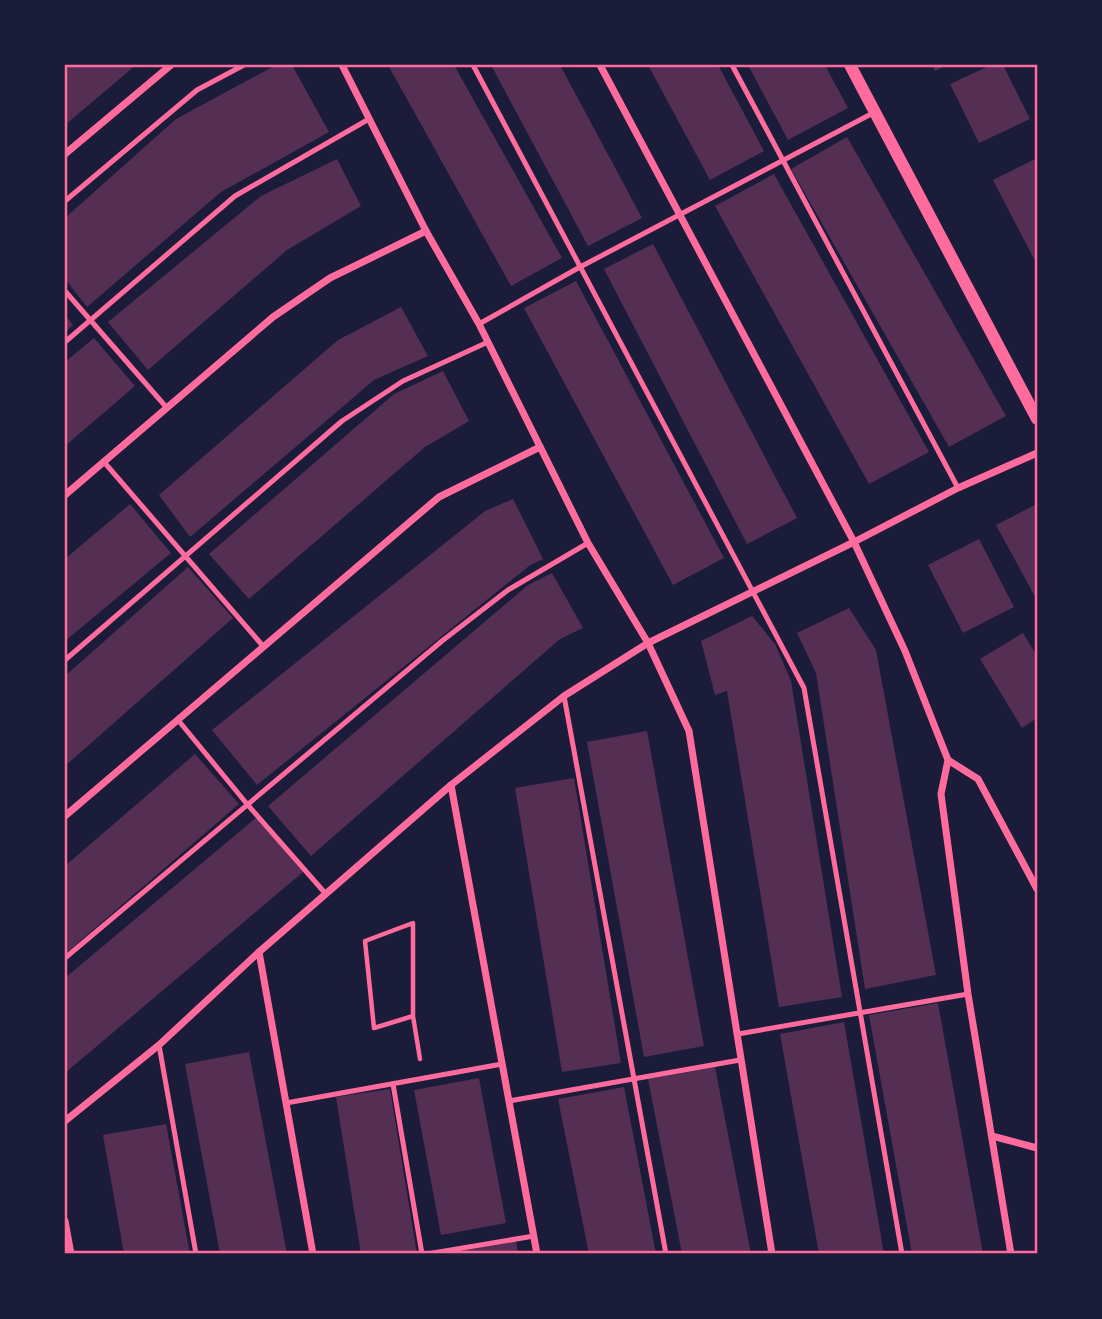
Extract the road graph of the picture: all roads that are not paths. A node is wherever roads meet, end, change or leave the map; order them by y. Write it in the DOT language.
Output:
graph roads {
  1 [pos="171,65"];
  2 [pos="244,65"];
  3 [pos="342,65"];
  4 [pos="473,65"];
  5 [pos="600,65"];
  6 [pos="733,65"];
  7 [pos="850,65"];
  8 [pos="875,112"];
  9 [pos="369,119"];
  10 [pos="65,154"];
  11 [pos="784,161"];
  12 [pos="65,201"];
  13 [pos="680,215"];
  14 [pos="426,231"];
  15 [pos="580,267"];
  16 [pos="65,291"];
  17 [pos="90,321"];
  18 [pos="479,324"];
  19 [pos="65,342"];
  20 [pos="488,342"];
  21 [pos="167,408"];
  22 [pos="1037,419"];
  23 [pos="540,447"];
  24 [pos="1037,453"];
  25 [pos="104,462"];
  26 [pos="958,488"];
  27 [pos="65,495"];
  28 [pos="854,542"];
  29 [pos="588,543"];
  30 [pos="186,555"];
  31 [pos="753,591"];
  32 [pos="648,643"];
  33 [pos="263,646"];
  34 [pos="65,660"];
  35 [pos="564,696"];
  36 [pos="177,720"];
  37 [pos="948,760"];
  38 [pos="451,785"];
  39 [pos="247,804"];
  40 [pos="65,816"];
  41 [pos="1037,889"];
  42 [pos="325,893"];
  43 [pos="259,952"];
  44 [pos="65,958"];
  45 [pos="968,994"];
  46 [pos="860,1013"];
  47 [pos="738,1034"];
  48 [pos="159,1045"];
  49 [pos="740,1060"];
  50 [pos="502,1064"];
  51 [pos="633,1078"];
  52 [pos="393,1084"];
  53 [pos="509,1101"];
  54 [pos="286,1103"];
  55 [pos="65,1121"];
  56 [pos="992,1136"];
  57 [pos="1037,1148"];
  58 [pos="65,1221"];
  59 [pos="534,1236"];
  60 [pos="71,1254"];
  61 [pos="196,1254"];
  62 [pos="313,1254"];
  63 [pos="422,1254"];
  64 [pos="427,1254"];
  65 [pos="537,1254"];
  66 [pos="666,1254"];
  67 [pos="772,1254"];
  68 [pos="902,1254"];
  69 [pos="1011,1254"];
  1 -- 10 [label="street"];
  2 -- 12 [label="lane"];
  3 -- 9 [label="street"];
  4 -- 15 [label="lane"];
  5 -- 13 [label="street"];
  6 -- 11 [label="lane"];
  7 -- 8 [label="street"];
  8 -- 11 [label="lane"];
  8 -- 22 [label="street"];
  9 -- 14 [label="street"];
  9 -- 17 [label="lane"];
  11 -- 13 [label="lane"];
  11 -- 26 [label="lane"];
  13 -- 15 [label="lane"];
  13 -- 28 [label="street"];
  14 -- 18 [label="street"];
  14 -- 21 [label="street"];
  15 -- 18 [label="lane"];
  15 -- 31 [label="lane"];
  16 -- 17 [label="lane"];
  17 -- 19 [label="lane"];
  17 -- 21 [label="lane"];
  18 -- 20 [label="street"];
  20 -- 23 [label="street"];
  20 -- 30 [label="lane"];
  21 -- 25 [label="street"];
  23 -- 29 [label="street"];
  23 -- 33 [label="street"];
  24 -- 26 [label="street"];
  25 -- 27 [label="street"];
  25 -- 30 [label="lane"];
  26 -- 28 [label="street"];
  28 -- 31 [label="street"];
  28 -- 37 [label="street"];
  29 -- 32 [label="street"];
  29 -- 39 [label="lane"];
  30 -- 33 [label="lane"];
  30 -- 34 [label="lane"];
  31 -- 32 [label="street"];
  31 -- 46 [label="lane"];
  32 -- 35 [label="street"];
  32 -- 47 [label="street"];
  33 -- 36 [label="street"];
  35 -- 38 [label="street"];
  35 -- 51 [label="lane"];
  36 -- 39 [label="lane"];
  36 -- 40 [label="street"];
  37 -- 41 [label="street"];
  37 -- 45 [label="street"];
  38 -- 42 [label="street"];
  38 -- 50 [label="street"];
  39 -- 42 [label="lane"];
  39 -- 44 [label="lane"];
  42 -- 43 [label="street"];
  43 -- 48 [label="street"];
  43 -- 54 [label="street"];
  45 -- 46 [label="lane"];
  45 -- 56 [label="street"];
  46 -- 47 [label="lane"];
  46 -- 68 [label="lane"];
  47 -- 49 [label="street"];
  48 -- 55 [label="street"];
  48 -- 61 [label="lane"];
  49 -- 51 [label="lane"];
  49 -- 67 [label="street"];
  50 -- 52 [label="lane"];
  50 -- 53 [label="street"];
  51 -- 53 [label="lane"];
  51 -- 66 [label="lane"];
  52 -- 54 [label="lane"];
  52 -- 63 [label="lane"];
  53 -- 59 [label="street"];
  54 -- 62 [label="street"];
  56 -- 57 [label="street"];
  56 -- 69 [label="street"];
  58 -- 60 [label="street"];
  59 -- 64 [label="lane"];
  59 -- 65 [label="street"];
}
